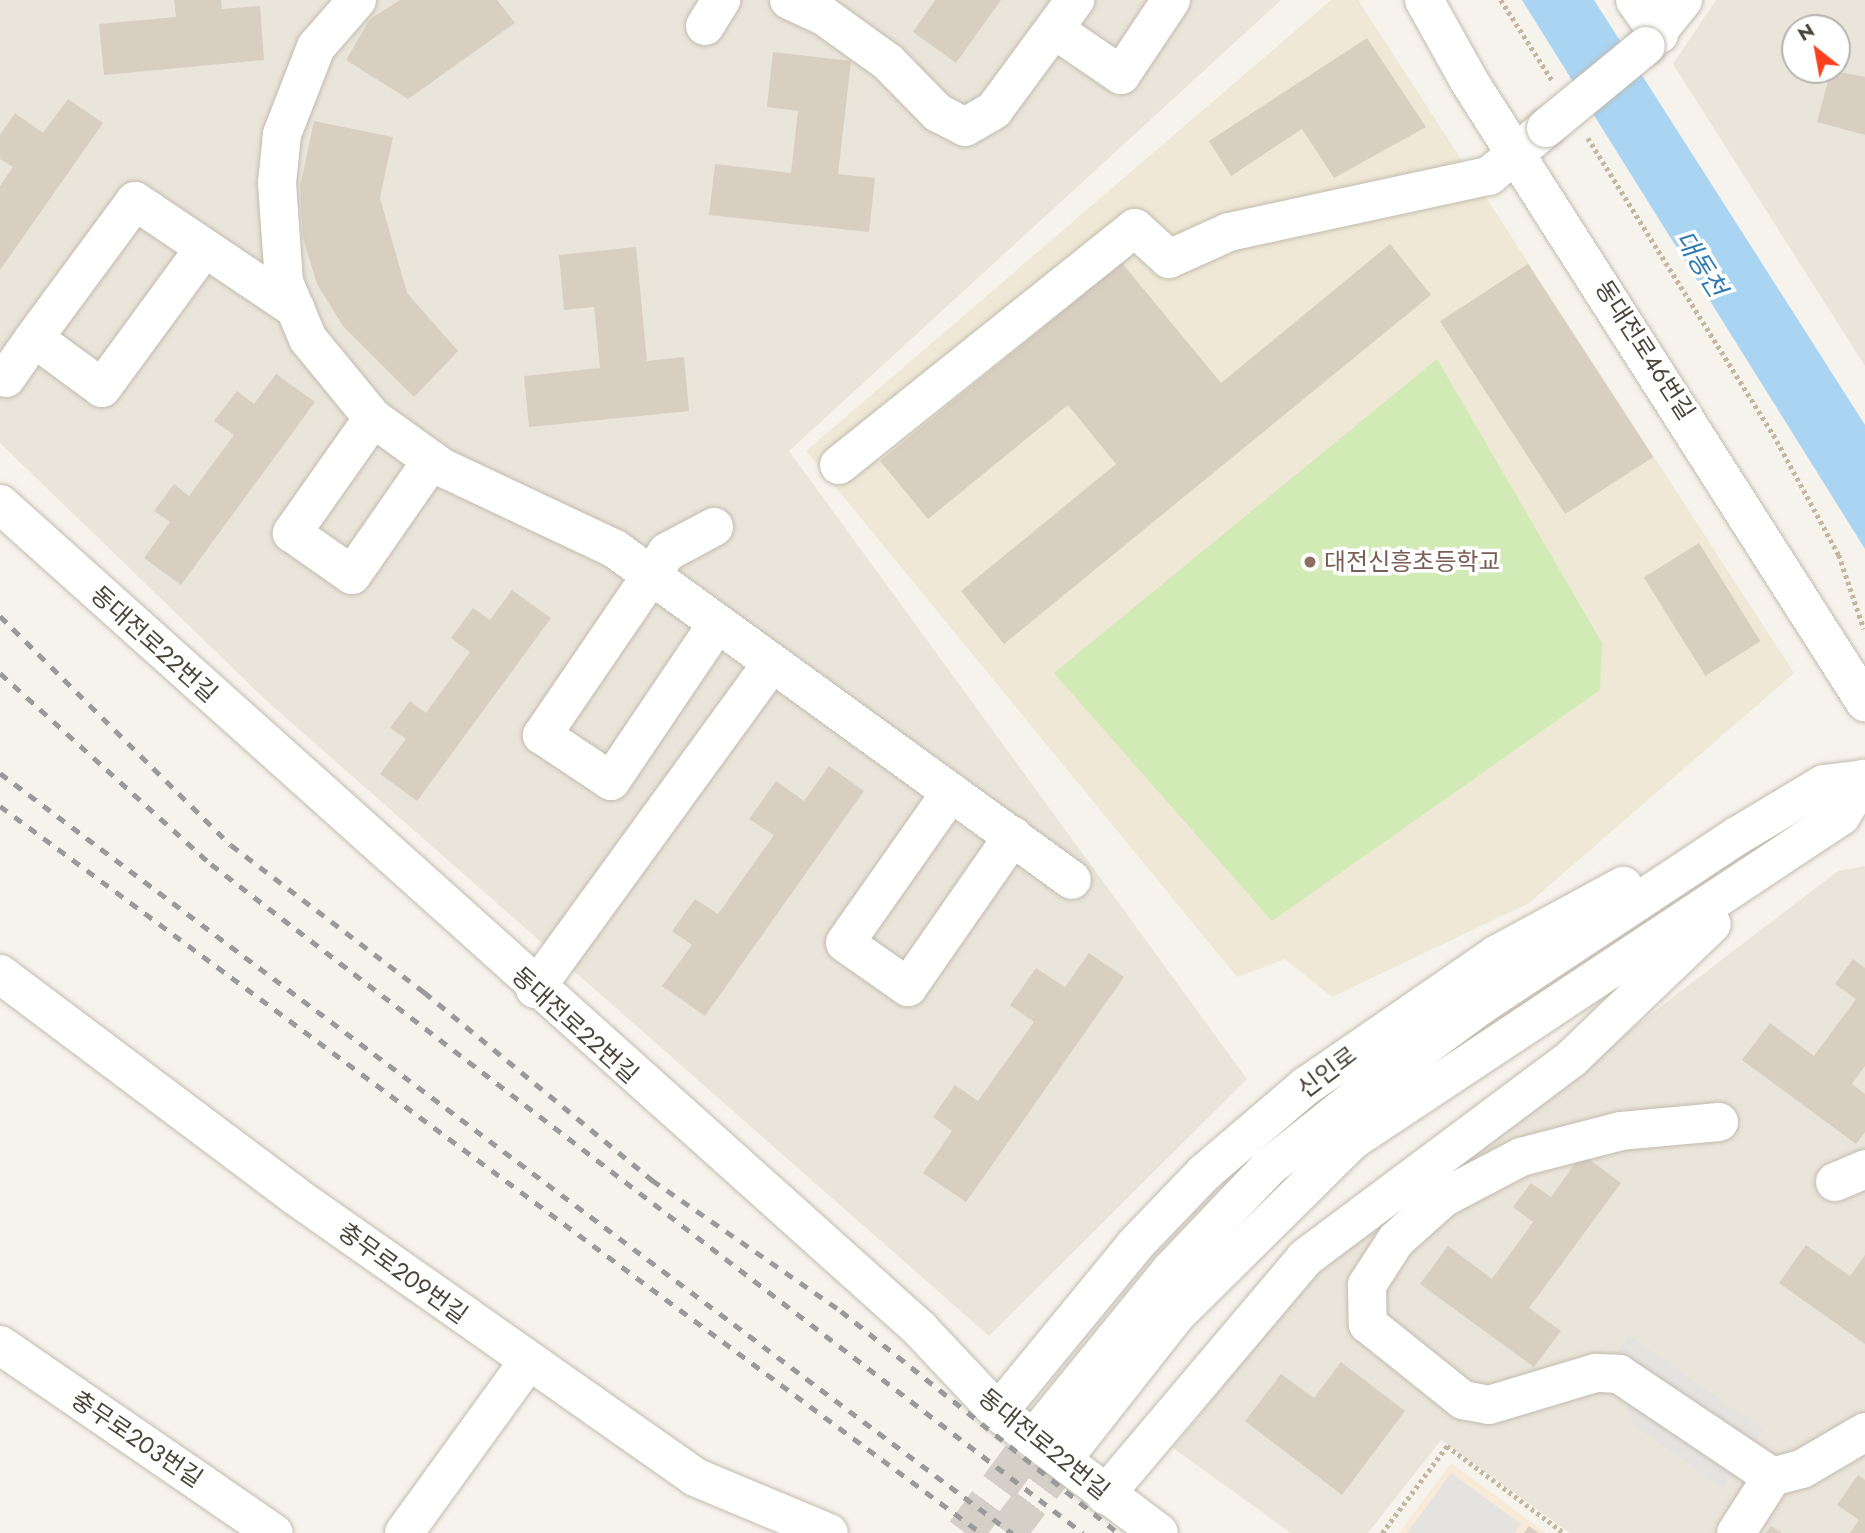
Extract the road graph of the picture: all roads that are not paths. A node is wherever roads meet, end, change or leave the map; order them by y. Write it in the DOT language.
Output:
graph roads {
  1 [pos="357,0"];
  2 [pos="789,0"];
  3 [pos="1171,0"];
  4 [pos="1424,0"];
  5 [pos="1635,0"];
  6 [pos="1683,0"];
  7 [pos="1065,15"];
  8 [pos="1652,40"];
  9 [pos="1516,153"];
  10 [pos="203,250"];
  11 [pos="296,309"];
  12 [pos="34,338"];
  13 [pos="6,378"];
  14 [pos="373,418"];
  15 [pos="432,460"];
  16 [pos="839,465"];
  17 [pos="0,504"];
  18 [pos="714,527"];
  19 [pos="650,575"];
  20 [pos="717,624"];
  21 [pos="772,663"];
  22 [pos="1865,702"];
  23 [pos="1865,779"];
  24 [pos="951,792"];
  25 [pos="1013,836"];
  26 [pos="1737,836"];
  27 [pos="1768,863"];
  28 [pos="1072,880"];
  29 [pos="0,974"];
  30 [pos="535,989"];
  31 [pos="1719,1122"];
  32 [pos="0,1345"];
  33 [pos="528,1362"];
  34 [pos="998,1412"];
  35 [pos="1865,1432"];
  36 [pos="1772,1477"];
  37 [pos="1105,1495"];
  38 [pos="274,1533"];
  39 [pos="404,1533"];
  40 [pos="829,1533"];
  41 [pos="1159,1533"];
  42 [pos="1736,1533"];
  1 -- 11 [label="street"];
  2 -- 7 [label="street"];
  3 -- 7 [label="street"];
  4 -- 9 [label="street, 동대전로46번길"];
  5 -- 8 [label="street"];
  6 -- 8 [label="street"];
  8 -- 9 [label="street, bridge"];
  9 -- 16 [label="street"];
  9 -- 22 [label="street, 동대전로46번길"];
  10 -- 11 [label="street"];
  10 -- 12 [label="street"];
  10 -- 12 [label="street"];
  11 -- 14 [label="street"];
  12 -- 13 [label="street"];
  14 -- 15 [label="street"];
  14 -- 15 [label="street"];
  15 -- 19 [label="street"];
  17 -- 30 [label="street, 동대전로22번길"];
  18 -- 19 [label="street"];
  19 -- 20 [label="street"];
  19 -- 20 [label="street"];
  20 -- 21 [label="street"];
  21 -- 24 [label="street"];
  21 -- 30 [label="street"];
  23 -- 26 [label="street, 신인로"];
  23 -- 27 [label="street, 신인로"];
  24 -- 25 [label="street"];
  24 -- 25 [label="street"];
  25 -- 28 [label="street"];
  26 -- 27 [label="street, 신인로"];
  26 -- 34 [label="street, 신인로"];
  27 -- 37 [label="street, 신인로"];
  29 -- 33 [label="street, 충무로209번길"];
  30 -- 34 [label="street, 동대전로22번길"];
  31 -- 36 [label="street"];
  32 -- 38 [label="street, 충무로203번길"];
  33 -- 39 [label="street"];
  33 -- 40 [label="street, 충무로209번길"];
  34 -- 37 [label="street, 동대전로22번길"];
  35 -- 36 [label="street"];
  36 -- 42 [label="street"];
  37 -- 41 [label="street, 동대전로22번길"];
}
